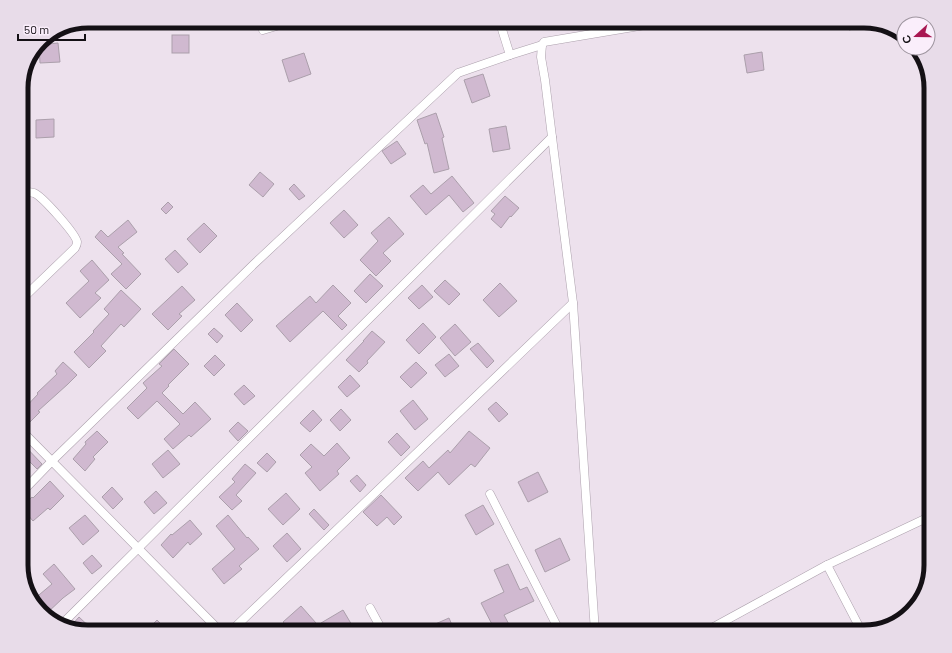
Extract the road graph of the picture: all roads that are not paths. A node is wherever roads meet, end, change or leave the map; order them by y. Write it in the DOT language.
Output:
graph roads {
  1 [pos="270,28"];
  2 [pos="502,28"];
  3 [pos="627,28"];
  4 [pos="263,30"];
  5 [pos="542,45"];
  6 [pos="510,55"];
  7 [pos="552,137"];
  8 [pos="28,192"];
  9 [pos="28,293"];
  10 [pos="573,302"];
  11 [pos="28,437"];
  12 [pos="52,461"];
  13 [pos="28,486"];
  14 [pos="490,494"];
  15 [pos="924,519"];
  16 [pos="138,548"];
  17 [pos="827,565"];
  18 [pos="370,608"];
  19 [pos="65,621"];
  20 [pos="214,625"];
  21 [pos="237,625"];
  22 [pos="379,625"];
  23 [pos="556,625"];
  24 [pos="595,625"];
  25 [pos="720,625"];
  26 [pos="858,625"];
  1 -- 4 [label="street"];
  2 -- 6 [label="street"];
  3 -- 5 [label="street"];
  5 -- 6 [label="street"];
  5 -- 7 [label="street"];
  6 -- 12 [label="street"];
  7 -- 10 [label="street"];
  7 -- 16 [label="street"];
  8 -- 9 [label="street"];
  10 -- 21 [label="street"];
  10 -- 24 [label="street"];
  11 -- 12 [label="street"];
  12 -- 13 [label="street"];
  12 -- 16 [label="street"];
  14 -- 23 [label="street"];
  15 -- 17 [label="street"];
  16 -- 19 [label="street"];
  16 -- 20 [label="street"];
  17 -- 25 [label="street"];
  17 -- 26 [label="street"];
  18 -- 22 [label="street"];
}
